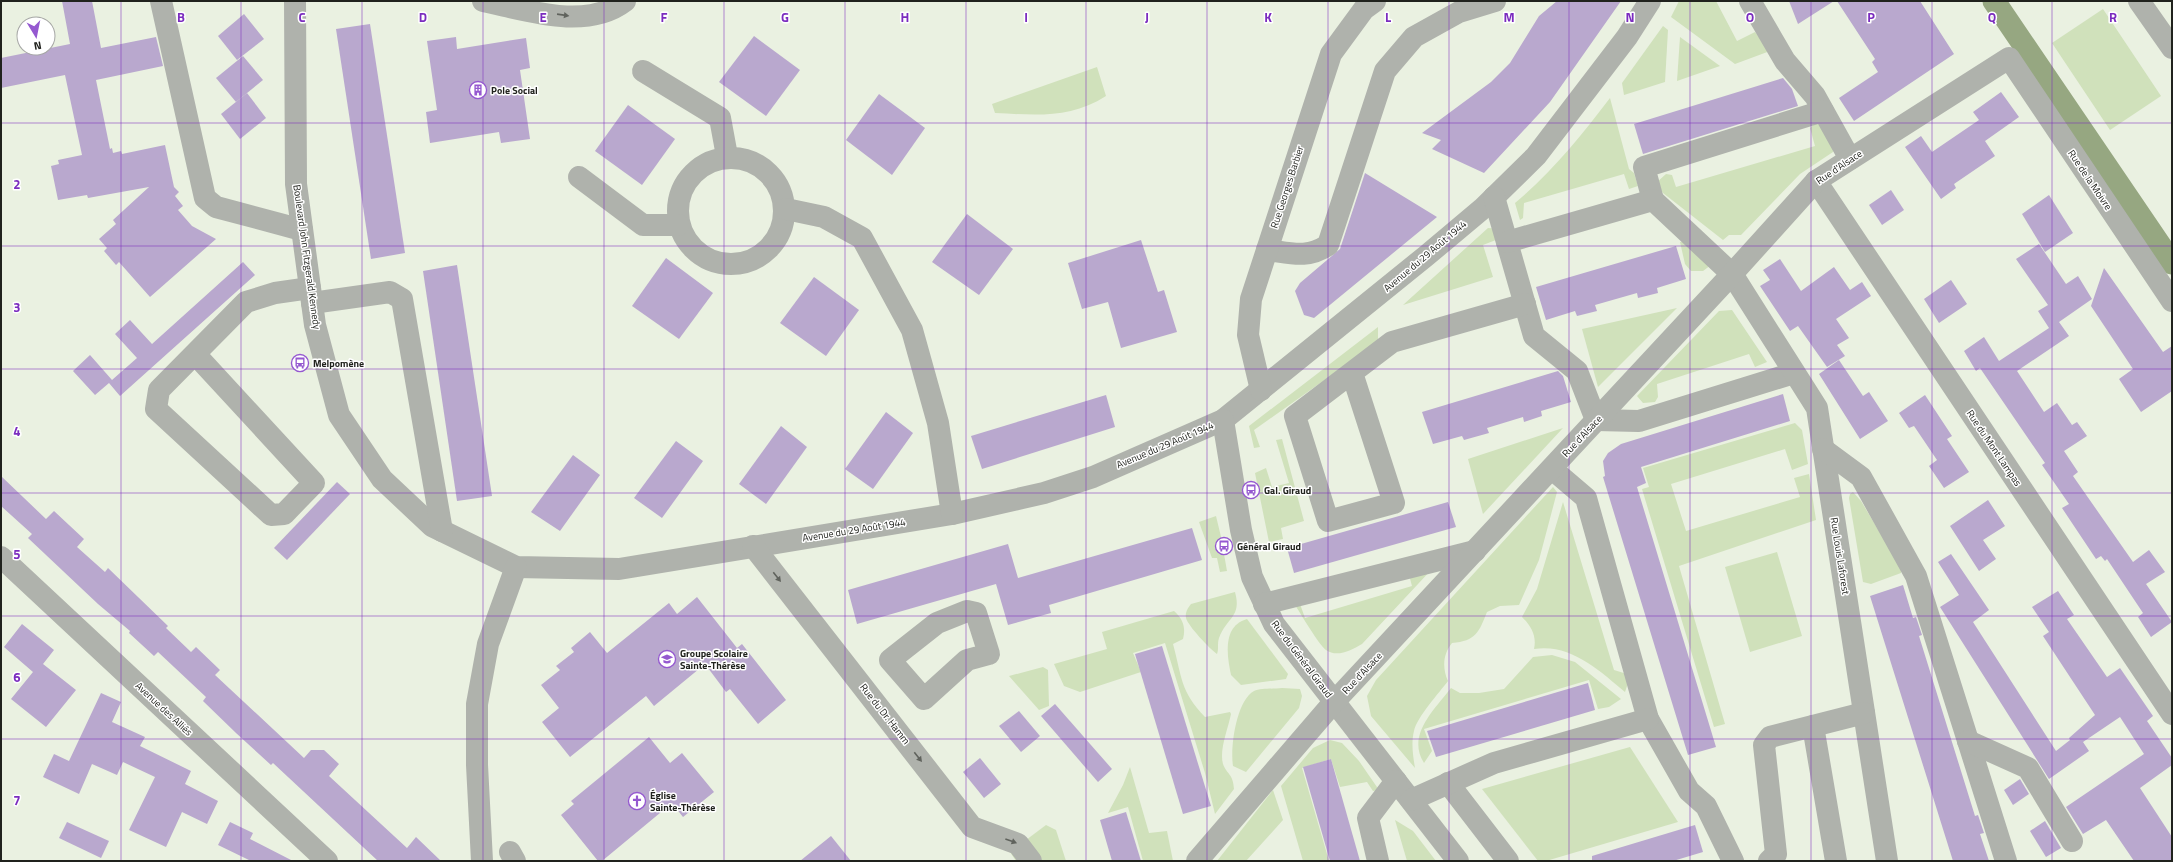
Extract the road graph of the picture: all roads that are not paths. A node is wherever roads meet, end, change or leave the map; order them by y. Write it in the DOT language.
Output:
graph roads {
  1 [pos="160,1"];
  2 [pos="295,1"];
  3 [pos="483,1"];
  4 [pos="625,1"];
  5 [pos="1375,1"];
  6 [pos="1495,1"];
  7 [pos="1650,1"];
  8 [pos="1750,1"];
  9 [pos="2139,1"];
  10 [pos="2172,48"];
  11 [pos="2009,58"];
  12 [pos="643,71"];
  13 [pos="1823,111"];
  14 [pos="727,156"];
  15 [pos="1850,159"];
  16 [pos="579,177"];
  17 [pos="1816,181"];
  18 [pos="1494,197"];
  19 [pos="1653,200"];
  20 [pos="786,209"];
  21 [pos="678,225"];
  22 [pos="302,230"];
  23 [pos="1507,242"];
  24 [pos="1267,250"];
  25 [pos="1732,274"];
  26 [pos="311,296"];
  27 [pos="2172,301"];
  28 [pos="1525,304"];
  29 [pos="195,354"];
  30 [pos="1352,373"];
  31 [pos="1794,373"];
  32 [pos="1261,390"];
  33 [pos="1223,420"];
  34 [pos="1596,420"];
  35 [pos="1823,449"];
  36 [pos="1552,469"];
  37 [pos="952,514"];
  38 [pos="442,531"];
  39 [pos="753,546"];
  40 [pos="1475,551"];
  41 [pos="1,557"];
  42 [pos="516,567"];
  43 [pos="1264,604"];
  44 [pos="1334,702"];
  45 [pos="1864,713"];
  46 [pos="2172,714"];
  47 [pos="1648,719"];
  48 [pos="1813,726"];
  49 [pos="1968,741"];
  50 [pos="1396,781"];
  51 [pos="1448,784"];
  52 [pos="1410,800"];
  53 [pos="2072,841"];
  54 [pos="327,861"];
  55 [pos="482,861"];
  56 [pos="1031,861"];
  57 [pos="1197,861"];
  58 [pos="1378,861"];
  59 [pos="1458,861"];
  60 [pos="1508,861"];
  61 [pos="1733,861"];
  62 [pos="1769,861"];
  63 [pos="1836,861"];
  64 [pos="1887,861"];
  65 [pos="2006,861"];
  1 -- 22 [label="street"];
  2 -- 22 [label="street, Boulevard John Fitzgerald Kennedy"];
  3 -- 4 [label="street, one-way"];
  5 -- 24 [label="street, Rue Georges Barbier"];
  6 -- 24 [label="street"];
  7 -- 18 [label="street, Avenue du 29 Août 1944"];
  8 -- 13 [label="street"];
  9 -- 10 [label="street"];
  11 -- 15 [label="street, Rue d'Alsace"];
  11 -- 27 [label="street, Rue de la Moivre"];
  12 -- 14 [label="street"];
  13 -- 15 [label="street"];
  13 -- 19 [label="street"];
  14 -- 20 [label="street"];
  14 -- 21 [label="street"];
  15 -- 17 [label="street, Rue d'Alsace"];
  16 -- 21 [label="street"];
  17 -- 25 [label="street, Rue d'Alsace"];
  17 -- 46 [label="street, Rue du Mont Lampas"];
  18 -- 23 [label="street"];
  18 -- 32 [label="street, Avenue du 29 Août 1944"];
  19 -- 23 [label="street"];
  19 -- 25 [label="street, Rue Louis Laforest"];
  20 -- 21 [label="street"];
  20 -- 37 [label="street"];
  22 -- 26 [label="street, Boulevard John Fitzgerald Kennedy"];
  23 -- 28 [label="street"];
  24 -- 32 [label="street, Rue Georges Barbier"];
  25 -- 31 [label="street, Rue Louis Laforest"];
  25 -- 34 [label="street, Rue d'Alsace"];
  26 -- 29 [label="street"];
  26 -- 38 [label="street, Boulevard John Fitzgerald Kennedy"];
  26 -- 38 [label="street"];
  28 -- 30 [label="street"];
  28 -- 34 [label="street"];
  29 -- 29 [label="street"];
  30 -- 30 [label="street"];
  31 -- 34 [label="street"];
  31 -- 35 [label="street, Rue Louis Laforest"];
  32 -- 33 [label="street, Avenue du 29 Août 1944"];
  33 -- 37 [label="street, Avenue du 29 Août 1944"];
  33 -- 43 [label="street, Rue du Général Giraud"];
  34 -- 36 [label="street, Rue d'Alsace"];
  35 -- 45 [label="street, Rue Louis Laforest"];
  35 -- 49 [label="street"];
  36 -- 40 [label="street, Rue d'Alsace"];
  36 -- 47 [label="street"];
  37 -- 39 [label="street, Avenue du 29 Août 1944"];
  38 -- 42 [label="street, Boulevard John Fitzgerald Kennedy"];
  39 -- 42 [label="street, Avenue du 29 Août 1944"];
  39 -- 56 [label="street, Rue du Dr. Hamm, one-way"];
  40 -- 43 [label="street"];
  40 -- 44 [label="street, Rue d'Alsace"];
  41 -- 54 [label="street, Avenue des Alliés"];
  42 -- 55 [label="street"];
  43 -- 44 [label="street, Rue du Général Giraud"];
  44 -- 50 [label="street, Rue du Général Giraud"];
  44 -- 57 [label="street, Rue d'Alsace"];
  45 -- 48 [label="street"];
  45 -- 64 [label="street, Rue Louis Laforest"];
  47 -- 51 [label="street"];
  47 -- 61 [label="street"];
  48 -- 62 [label="street"];
  48 -- 63 [label="street"];
  49 -- 53 [label="street"];
  49 -- 65 [label="street"];
  50 -- 52 [label="street, Rue du Général Giraud"];
  50 -- 58 [label="street"];
  51 -- 52 [label="street"];
  51 -- 60 [label="street"];
  52 -- 59 [label="street, Rue du Général Giraud"];
}
